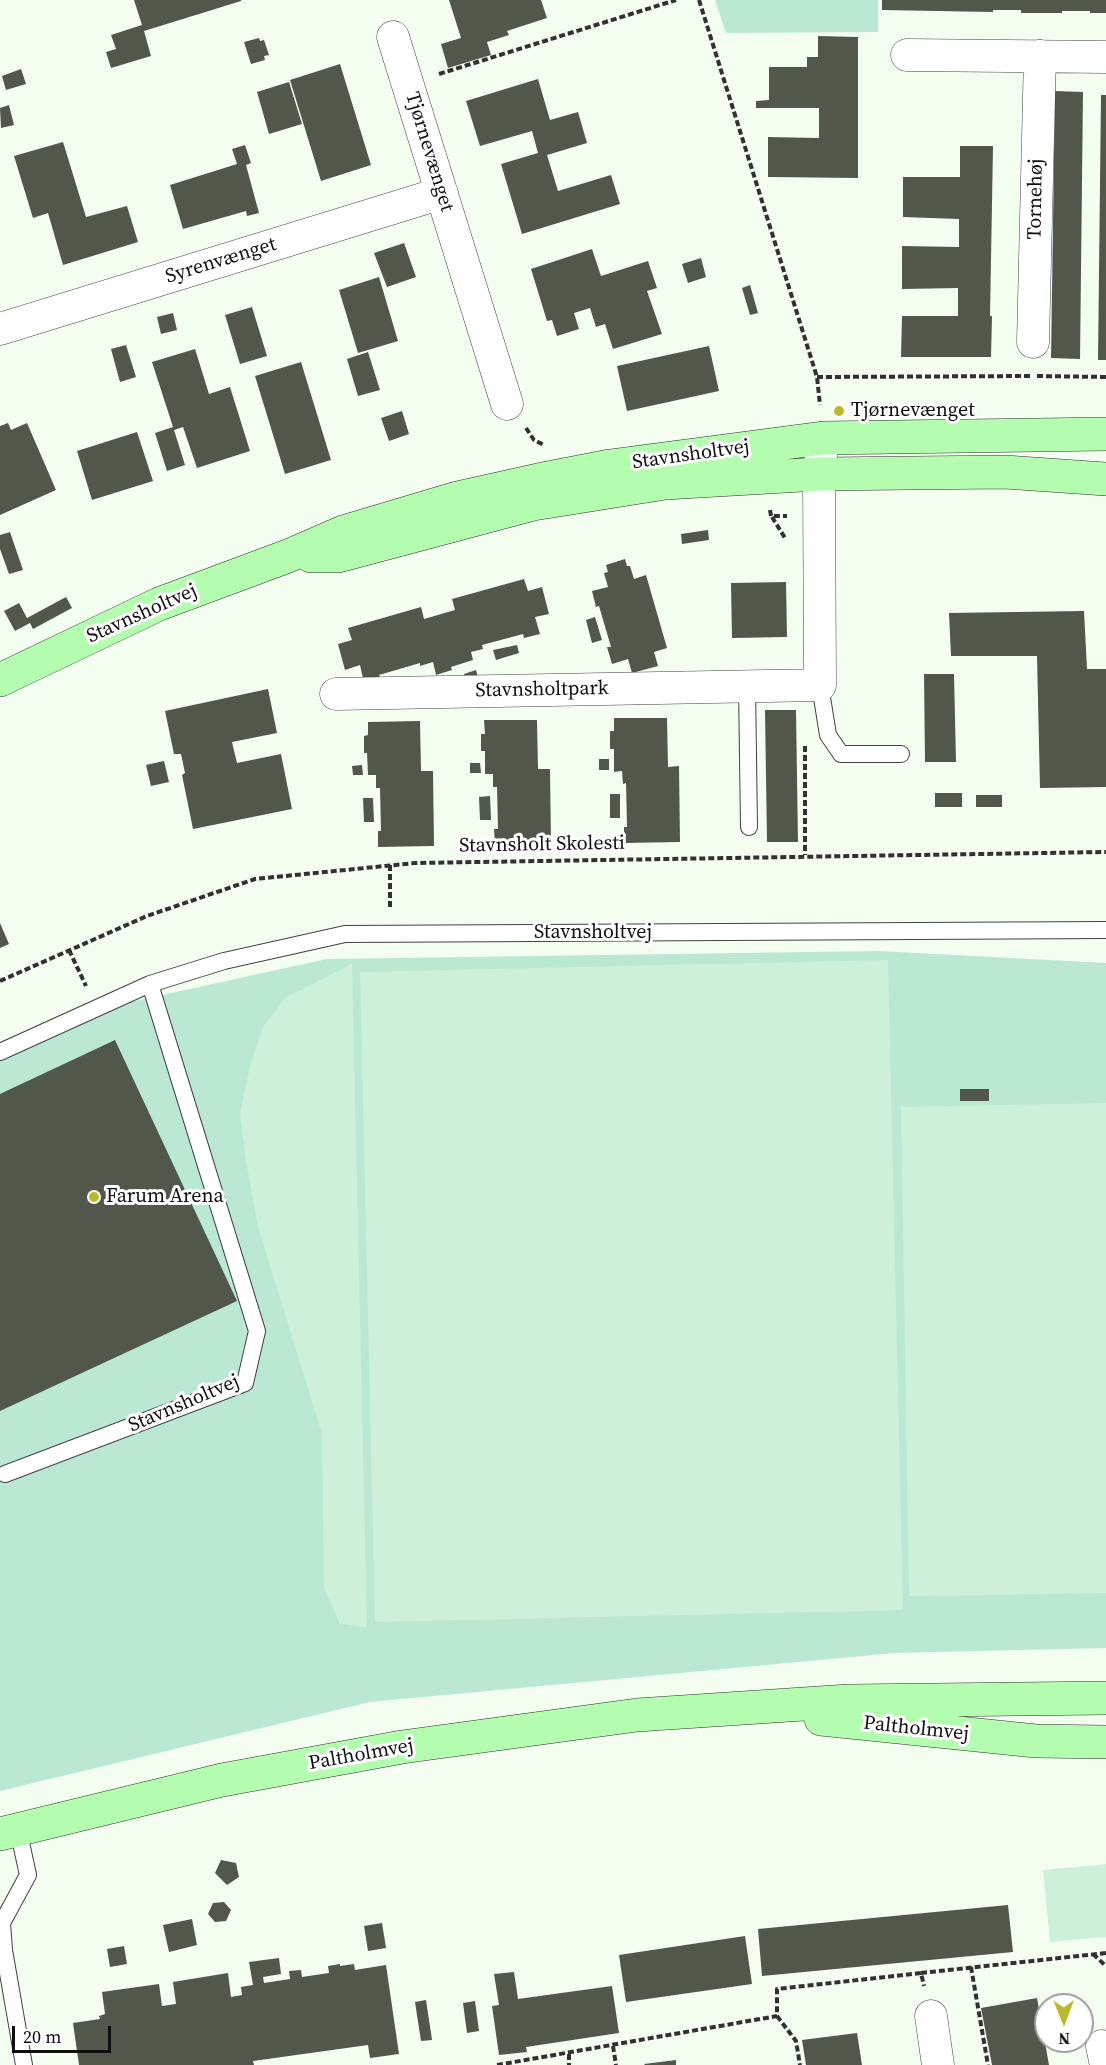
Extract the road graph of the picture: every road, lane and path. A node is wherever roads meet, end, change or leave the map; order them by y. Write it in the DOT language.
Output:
graph roads {
  1 [pos="676,0"];
  2 [pos="699,0"];
  3 [pos="393,38"];
  4 [pos="907,55"];
  5 [pos="1040,56"];
  6 [pos="1106,57"];
  7 [pos="408,84"];
  8 [pos="441,194"];
  9 [pos="0,329"];
  10 [pos="1033,342"];
  11 [pos="1106,377"];
  12 [pos="507,404"];
  13 [pos="1106,435"];
  14 [pos="823,438"];
  15 [pos="819,474"];
  16 [pos="1106,479"];
  17 [pos="771,516"];
  18 [pos="791,544"];
  19 [pos="288,556"];
  20 [pos="0,680"];
  21 [pos="820,685"];
  22 [pos="747,686"];
  23 [pos="336,694"];
  24 [pos="805,742"];
  25 [pos="901,754"];
  26 [pos="749,827"];
  27 [pos="1106,852"];
  28 [pos="806,855"];
  29 [pos="390,866"];
  30 [pos="1043,929"];
  31 [pos="1106,930"];
  32 [pos="391,933"];
  33 [pos="1106,939"];
  34 [pos="69,950"];
  35 [pos="0,981"];
  36 [pos="150,984"];
  37 [pos="97,1008"];
  38 [pos="0,1052"];
  39 [pos="5,1474"];
  40 [pos="1106,1698"];
  41 [pos="727,1710"];
  42 [pos="1106,1742"];
  43 [pos="9,1832"];
  44 [pos="1106,1953"];
  45 [pos="1092,1954"];
  46 [pos="1106,1966"];
  47 [pos="971,1967"];
  48 [pos="921,1973"];
  49 [pos="777,2016"];
  50 [pos="930,2016"];
  51 [pos="613,2046"];
  52 [pos="569,2054"];
  53 [pos="24,2065"];
  54 [pos="497,2065"];
  55 [pos="569,2065"];
  56 [pos="616,2065"];
  57 [pos="800,2065"];
  58 [pos="938,2065"];
  59 [pos="988,2065"];
  1 -- 7 [label="path"];
  2 -- 11 [label="path"];
  3 -- 7 [label="street, Tjørnevænget"];
  4 -- 5 [label="street"];
  5 -- 6 [label="street"];
  5 -- 10 [label="street, Tornehøj"];
  7 -- 8 [label="street, Tjørnevænget"];
  8 -- 9 [label="street, Syrenvænget"];
  8 -- 12 [label="street, Tjørnevænget"];
  13 -- 14 [label="street, Stavnsholtvej"];
  14 -- 15 [label="street"];
  14 -- 19 [label="street, Stavnsholtvej"];
  15 -- 16 [label="street, Stavnsholtvej"];
  15 -- 19 [label="street, Stavnsholtvej"];
  15 -- 21 [label="street"];
  17 -- 18 [label="path"];
  19 -- 20 [label="street, Stavnsholtvej"];
  21 -- 22 [label="street, Stavnsholtpark"];
  21 -- 25 [label="lane"];
  22 -- 23 [label="street, Stavnsholtpark"];
  22 -- 26 [label="lane"];
  24 -- 28 [label="path"];
  27 -- 28 [label="path, Stavnsholt Skolesti"];
  28 -- 29 [label="path, Stavnsholt Skolesti"];
  29 -- 32 [label="path"];
  29 -- 34 [label="path, Stavnsholt Skolesti"];
  30 -- 31 [label="lane, Stavnsholtvej"];
  30 -- 32 [label="lane, Stavnsholtvej"];
  30 -- 33 [label="lane, Stavnsholtvej"];
  32 -- 36 [label="lane, Stavnsholtvej"];
  34 -- 35 [label="path, Stavnsholt Skolesti"];
  34 -- 37 [label="path"];
  36 -- 37 [label="lane, Stavnsholtvej"];
  36 -- 39 [label="lane, Stavnsholtvej"];
  37 -- 38 [label="lane, Stavnsholtvej"];
  40 -- 41 [label="street, Paltholmvej"];
  41 -- 42 [label="street, Paltholmvej"];
  41 -- 43 [label="street, Paltholmvej"];
  43 -- 53 [label="lane"];
  44 -- 45 [label="path"];
  45 -- 46 [label="path"];
  45 -- 47 [label="path"];
  47 -- 48 [label="path"];
  47 -- 59 [label="path"];
  48 -- 49 [label="path"];
  48 -- 50 [label="path"];
  49 -- 51 [label="path"];
  49 -- 57 [label="path"];
  50 -- 58 [label="street"];
  51 -- 52 [label="path"];
  51 -- 56 [label="path"];
  52 -- 54 [label="path"];
  52 -- 55 [label="path"];
}
